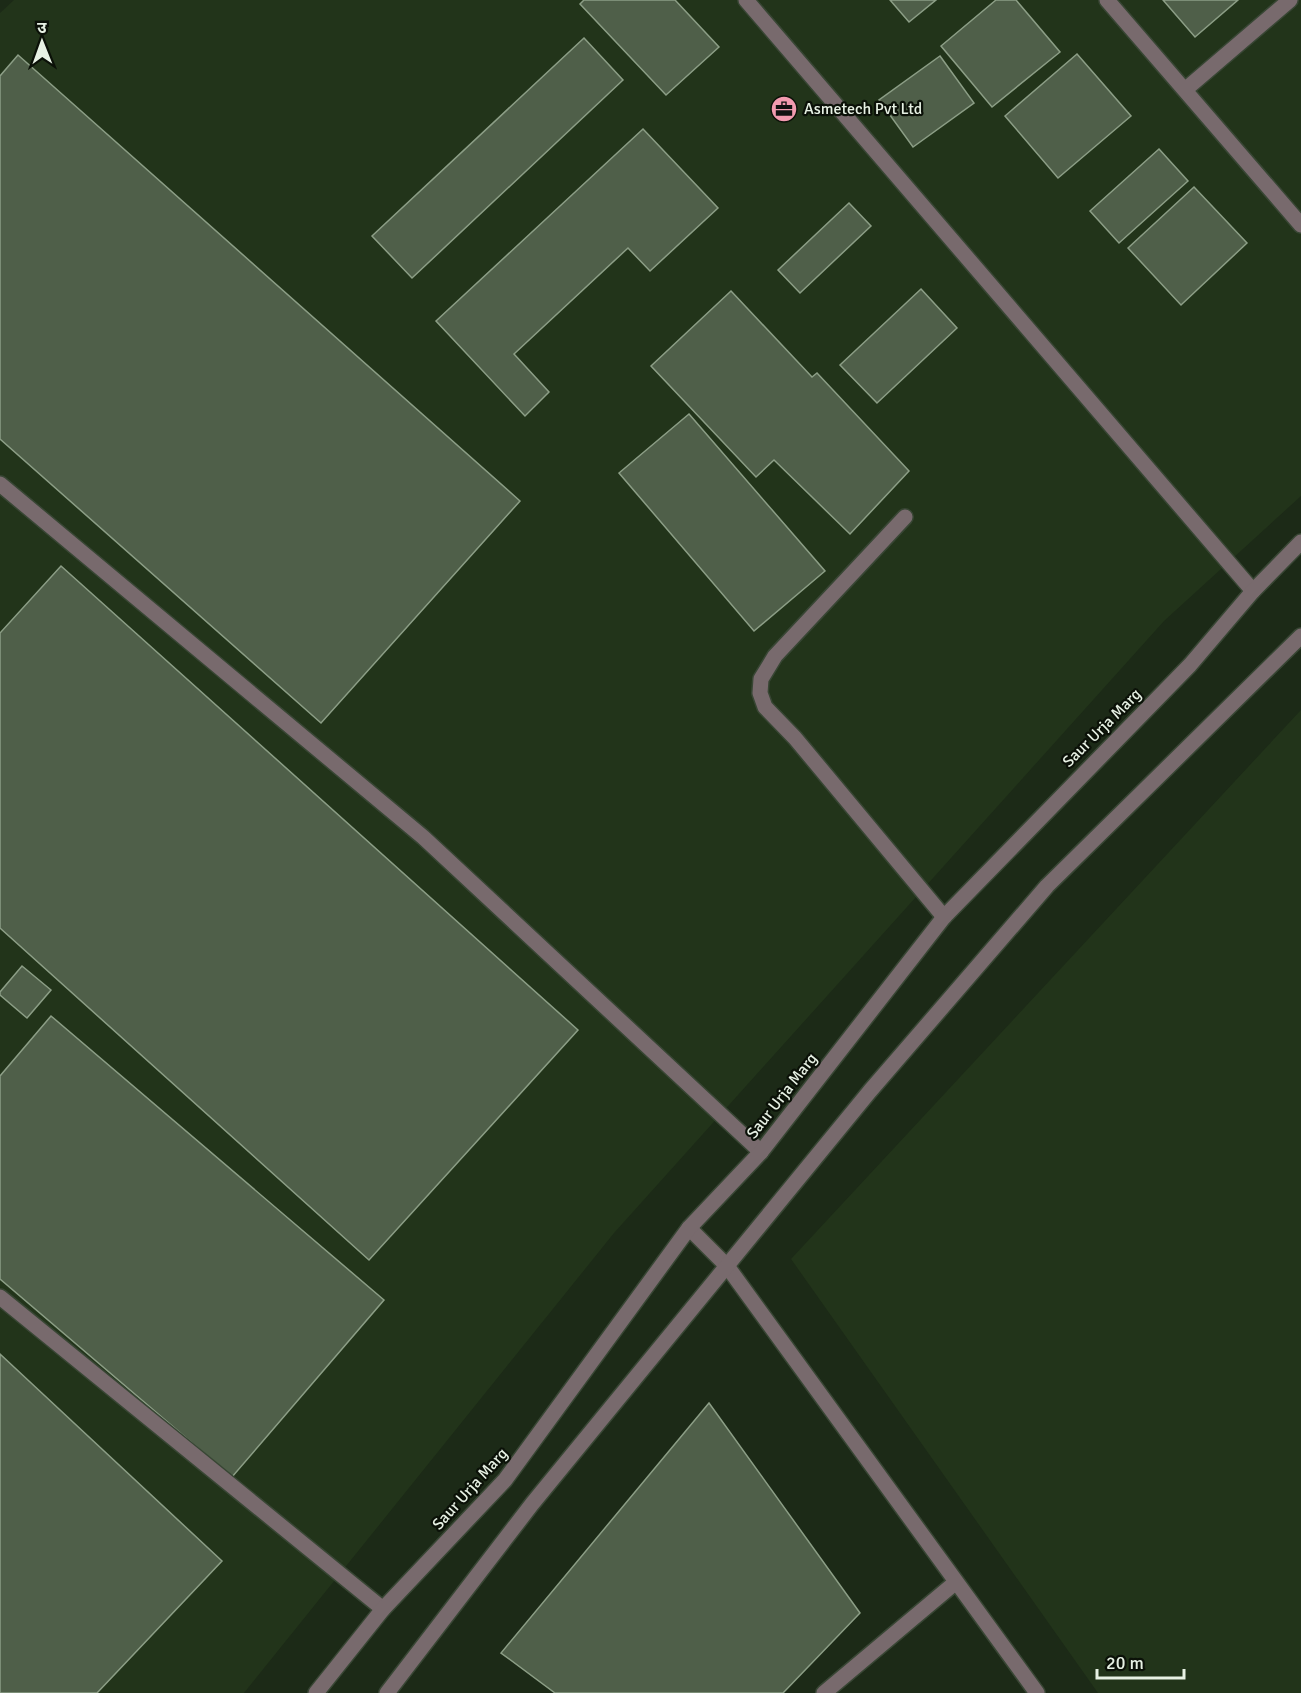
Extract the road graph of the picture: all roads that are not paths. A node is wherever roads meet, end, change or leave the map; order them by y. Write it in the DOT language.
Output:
graph roads {
  1 [pos="746,0"];
  2 [pos="1107,0"];
  3 [pos="1290,0"];
  4 [pos="1186,89"];
  5 [pos="1301,225"];
  6 [pos="0,484"];
  7 [pos="905,517"];
  8 [pos="1301,542"];
  9 [pos="1253,591"];
  10 [pos="1301,636"];
  11 [pos="944,917"];
  12 [pos="761,1152"];
  13 [pos="689,1228"];
  14 [pos="727,1266"];
  15 [pos="0,1297"];
  16 [pos="956,1582"];
  17 [pos="383,1609"];
  18 [pos="316,1693"];
  19 [pos="387,1693"];
  20 [pos="824,1693"];
  21 [pos="1037,1693"];
  1 -- 9 [label="street"];
  2 -- 4 [label="street"];
  3 -- 4 [label="street"];
  4 -- 5 [label="street"];
  6 -- 12 [label="street"];
  7 -- 11 [label="street"];
  8 -- 9 [label="street, Saur Urja Marg"];
  9 -- 11 [label="street, Saur Urja Marg"];
  10 -- 14 [label="street"];
  11 -- 12 [label="street, Saur Urja Marg"];
  12 -- 13 [label="street, Saur Urja Marg"];
  13 -- 14 [label="street"];
  13 -- 17 [label="street, Saur Urja Marg"];
  14 -- 16 [label="street"];
  14 -- 19 [label="street"];
  15 -- 17 [label="street"];
  16 -- 20 [label="street"];
  16 -- 21 [label="street"];
  17 -- 18 [label="street, Saur Urja Marg"];
}
